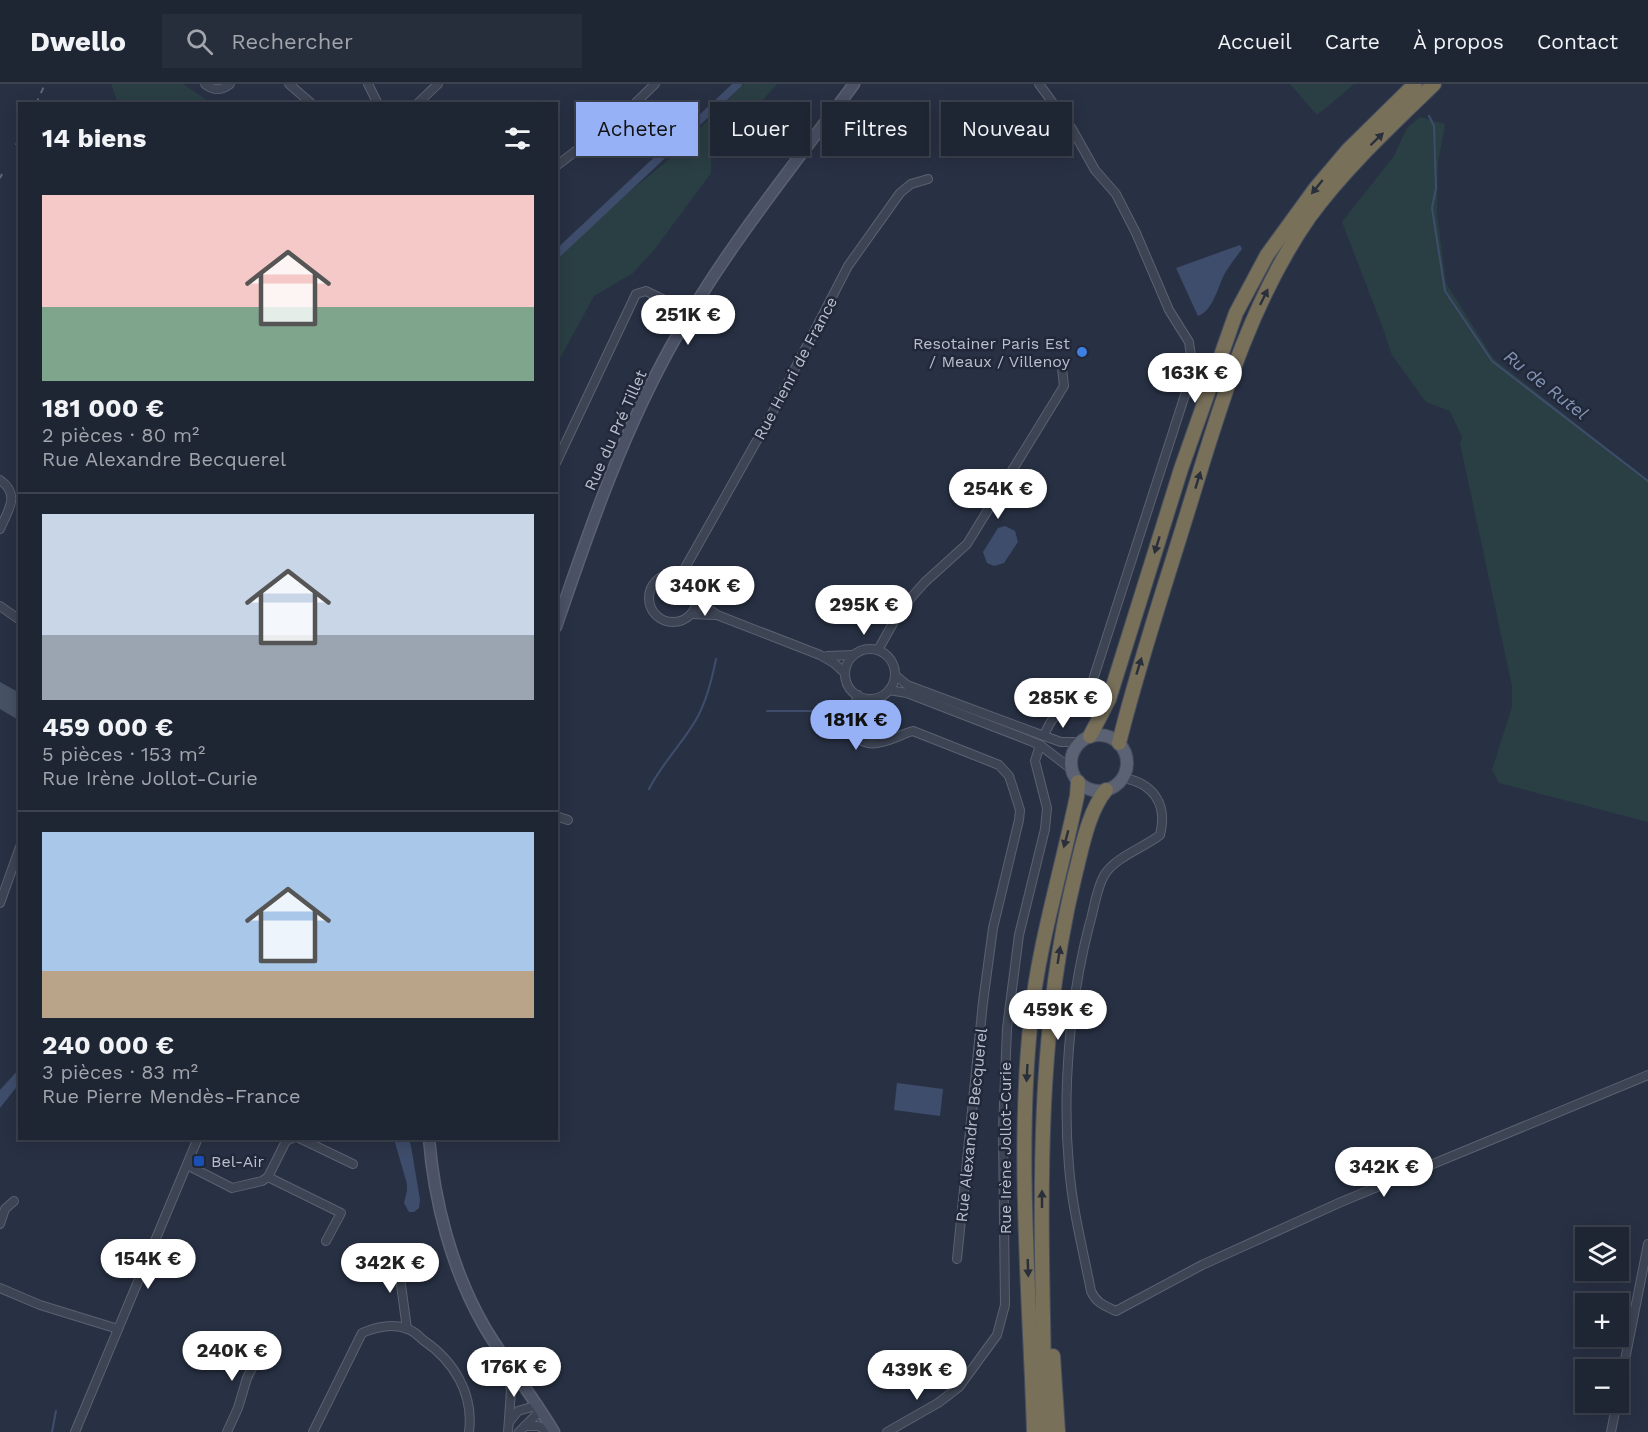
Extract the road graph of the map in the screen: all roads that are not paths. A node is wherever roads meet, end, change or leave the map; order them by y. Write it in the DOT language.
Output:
graph roads {
  1 [pos="205,84"];
  2 [pos="230,84"];
  3 [pos="289,84"];
  4 [pos="368,84"];
  5 [pos="438,84"];
  6 [pos="655,84"];
  7 [pos="854,84"];
  8 [pos="1039,84"];
  9 [pos="1415,84"];
  10 [pos="1434,84"];
  11 [pos="310,102"];
  12 [pos="377,102"];
  13 [pos="419,102"];
  14 [pos="558,164"];
  15 [pos="928,179"];
  16 [pos="675,305"];
  17 [pos="1062,368"];
  18 [pos="558,459"];
  19 [pos="0,480"];
  20 [pos="0,529"];
  21 [pos="681,575"];
  22 [pos="697,600"];
  23 [pos="0,606"];
  24 [pos="692,614"];
  25 [pos="717,615"];
  26 [pos="18,619"];
  27 [pos="558,621"];
  28 [pos="878,650"];
  29 [pos="853,655"];
  30 [pos="820,656"];
  31 [pos="845,673"];
  32 [pos="895,675"];
  33 [pos="889,690"];
  34 [pos="858,695"];
  35 [pos="1044,736"];
  36 [pos="1085,739"];
  37 [pos="1119,743"];
  38 [pos="1040,746"];
  39 [pos="1071,768"];
  40 [pos="1123,778"];
  41 [pos="1078,782"];
  42 [pos="1106,790"];
  43 [pos="558,817"];
  44 [pos="568,820"];
  45 [pos="18,853"];
  46 [pos="0,903"];
  47 [pos="1648,1075"];
  48 [pos="197,1140"];
  49 [pos="288,1140"];
  50 [pos="303,1140"];
  51 [pos="429,1140"];
  52 [pos="353,1164"];
  53 [pos="187,1165"];
  54 [pos="268,1177"];
  55 [pos="14,1201"];
  56 [pos="0,1224"];
  57 [pos="326,1241"];
  58 [pos="1648,1244"];
  59 [pos="397,1255"];
  60 [pos="957,1258"];
  61 [pos="410,1267"];
  62 [pos="399,1268"];
  63 [pos="0,1288"];
  64 [pos="1043,1300"];
  65 [pos="118,1329"];
  66 [pos="407,1329"];
  67 [pos="263,1347"];
  68 [pos="505,1358"];
  69 [pos="1625,1359"];
  70 [pos="1032,1379"];
  71 [pos="538,1405"];
  72 [pos="1615,1413"];
  73 [pos="509,1422"];
  74 [pos="522,1429"];
  75 [pos="75,1432"];
  76 [pos="227,1432"];
  77 [pos="313,1432"];
  78 [pos="469,1432"];
  79 [pos="508,1432"];
  80 [pos="553,1432"];
  81 [pos="887,1432"];
  82 [pos="1024,1432"];
  83 [pos="1034,1432"];
  84 [pos="1045,1432"];
  85 [pos="1058,1432"];
  86 [pos="1611,1432"];
  1 -- 2 [label="street"];
  3 -- 11 [label="street"];
  4 -- 12 [label="street"];
  5 -- 13 [label="street"];
  6 -- 14 [label="street"];
  7 -- 27 [label="street, Rue du Pré Tillet"];
  8 -- 35 [label="street"];
  9 -- 36 [label="highway, one-way"];
  37 -- 10 [label="highway, one-way"];
  15 -- 21 [label="street, Rue Henri de France"];
  16 -- 18 [label="street"];
  17 -- 28 [label="street"];
  19 -- 20 [label="street"];
  21 -- 22 [label="street"];
  21 -- 24 [label="street"];
  22 -- 24 [label="street"];
  22 -- 25 [label="street"];
  23 -- 26 [label="street"];
  24 -- 25 [label="street"];
  25 -- 30 [label="street"];
  28 -- 29 [label="street"];
  28 -- 32 [label="street"];
  29 -- 30 [label="street"];
  29 -- 31 [label="street"];
  30 -- 31 [label="street"];
  31 -- 34 [label="street"];
  32 -- 33 [label="street"];
  32 -- 35 [label="street"];
  33 -- 34 [label="street"];
  33 -- 38 [label="street"];
  34 -- 60 [label="street, Rue Alexandre Becquerel"];
  35 -- 36 [label="street"];
  36 -- 37 [label="main road"];
  36 -- 39 [label="main road"];
  37 -- 40 [label="main road"];
  38 -- 39 [label="street"];
  38 -- 81 [label="street, Rue Irène Jollot-Curie"];
  39 -- 41 [label="main road"];
  40 -- 42 [label="main road"];
  40 -- 47 [label="street"];
  41 -- 42 [label="main road"];
  41 -- 70 [label="highway, one-way"];
  64 -- 42 [label="highway, one-way"];
  43 -- 44 [label="street"];
  45 -- 46 [label="street"];
  48 -- 53 [label="street"];
  49 -- 54 [label="street"];
  50 -- 52 [label="street"];
  51 -- 68 [label="street"];
  53 -- 54 [label="street"];
  53 -- 65 [label="street"];
  54 -- 57 [label="street"];
  55 -- 56 [label="street"];
  58 -- 69 [label="street"];
  59 -- 62 [label="street"];
  61 -- 62 [label="street"];
  62 -- 66 [label="street"];
  63 -- 65 [label="street"];
  64 -- 84 [label="highway"];
  64 -- 85 [label="highway"];
  65 -- 75 [label="street"];
  66 -- 77 [label="street"];
  66 -- 78 [label="street"];
  67 -- 76 [label="street"];
  68 -- 71 [label="street"];
  68 -- 73 [label="street"];
  70 -- 82 [label="highway"];
  70 -- 83 [label="highway"];
  71 -- 73 [label="street"];
  71 -- 74 [label="street"];
  71 -- 80 [label="street"];
  72 -- 86 [label="street"];
  73 -- 79 [label="street"];
  74 -- 80 [label="street"];
}
